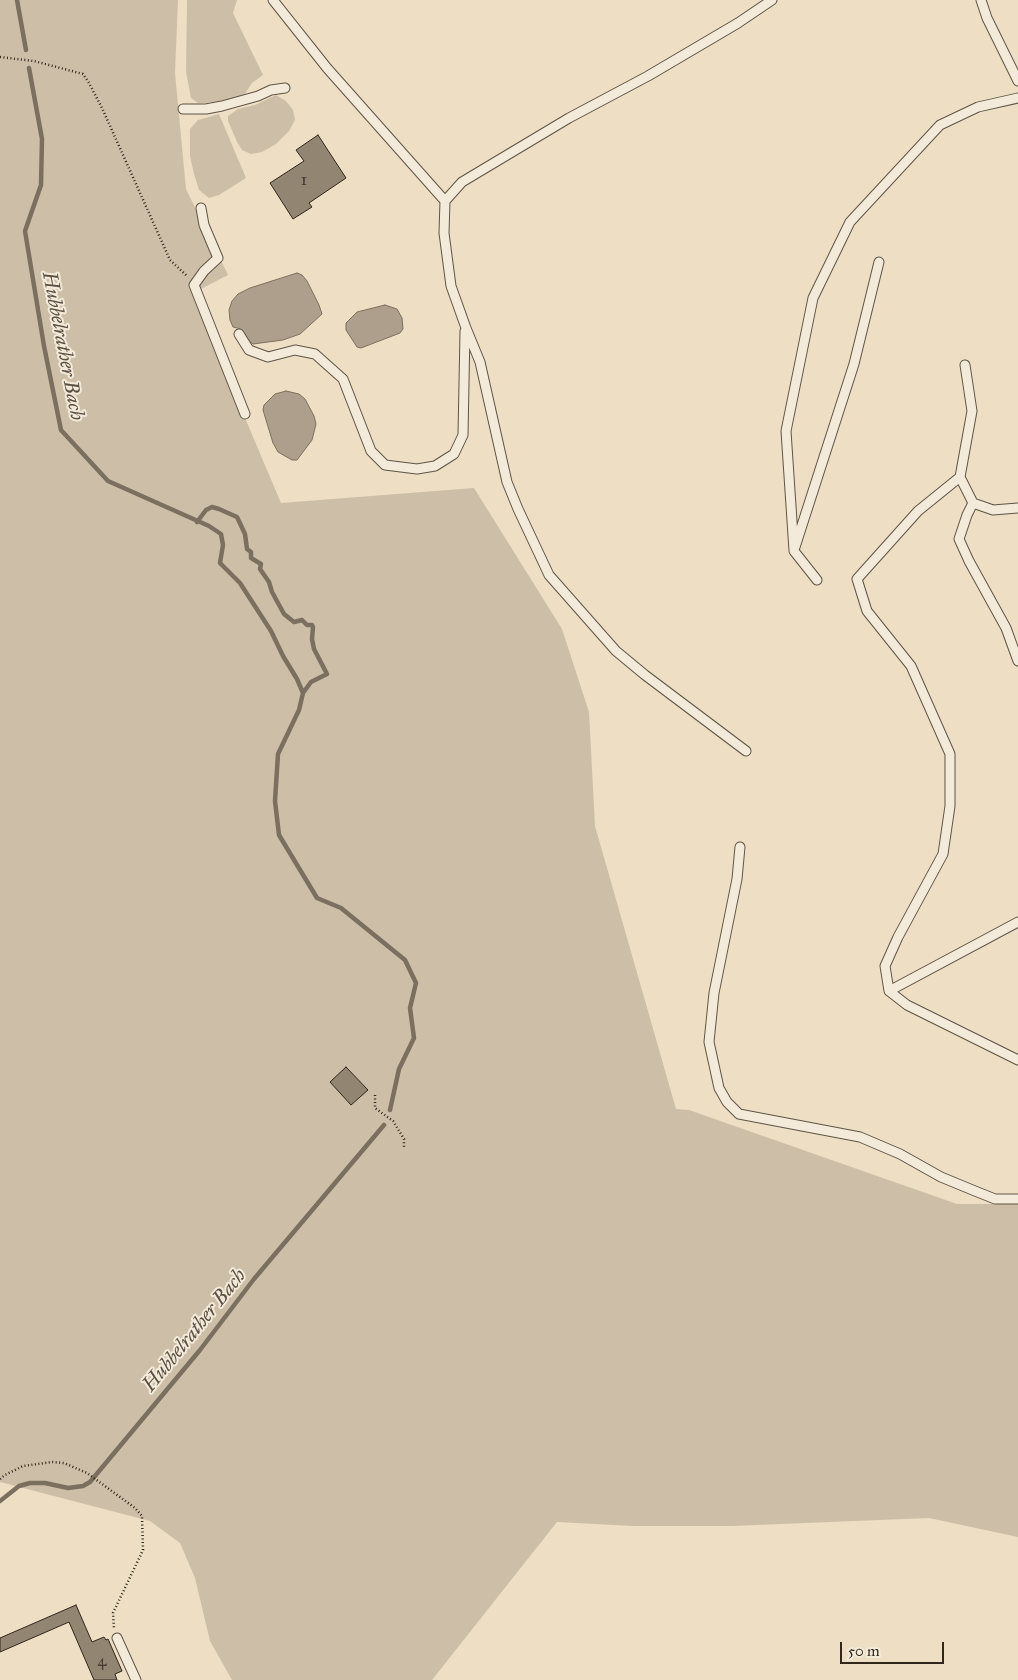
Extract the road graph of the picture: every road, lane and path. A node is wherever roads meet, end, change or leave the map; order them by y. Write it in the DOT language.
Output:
graph roads {
  1 [pos="273,0"];
  2 [pos="772,0"];
  3 [pos="981,0"];
  4 [pos="0,57"];
  5 [pos="1018,81"];
  6 [pos="285,88"];
  7 [pos="1018,98"];
  8 [pos="183,109"];
  9 [pos="445,201"];
  10 [pos="201,208"];
  11 [pos="879,262"];
  12 [pos="194,284"];
  13 [pos="466,328"];
  14 [pos="239,334"];
  15 [pos="965,365"];
  16 [pos="245,414"];
  17 [pos="960,477"];
  18 [pos="973,503"];
  19 [pos="1018,508"];
  20 [pos="794,551"];
  21 [pos="817,580"];
  22 [pos="1018,661"];
  23 [pos="746,751"];
  24 [pos="740,847"];
  25 [pos="1018,922"];
  26 [pos="889,991"];
  27 [pos="1018,1060"];
  28 [pos="374,1095"];
  29 [pos="404,1147"];
  30 [pos="1018,1199"];
  31 [pos="0,1479"];
  32 [pos="117,1638"];
  33 [pos="136,1680"];
  1 -- 9 [label="lane"];
  2 -- 9 [label="lane"];
  3 -- 5 [label="lane"];
  4 -- 12 [label="path"];
  6 -- 8 [label="lane"];
  7 -- 20 [label="lane"];
  9 -- 13 [label="lane"];
  10 -- 12 [label="lane"];
  11 -- 20 [label="lane"];
  12 -- 16 [label="lane"];
  13 -- 14 [label="lane"];
  13 -- 23 [label="lane"];
  15 -- 17 [label="lane"];
  17 -- 18 [label="lane"];
  17 -- 26 [label="lane"];
  18 -- 19 [label="lane"];
  18 -- 22 [label="lane"];
  20 -- 21 [label="lane"];
  24 -- 30 [label="lane"];
  25 -- 26 [label="lane"];
  26 -- 27 [label="lane"];
  28 -- 29 [label="path"];
  31 -- 32 [label="path"];
  32 -- 33 [label="lane"];
}
